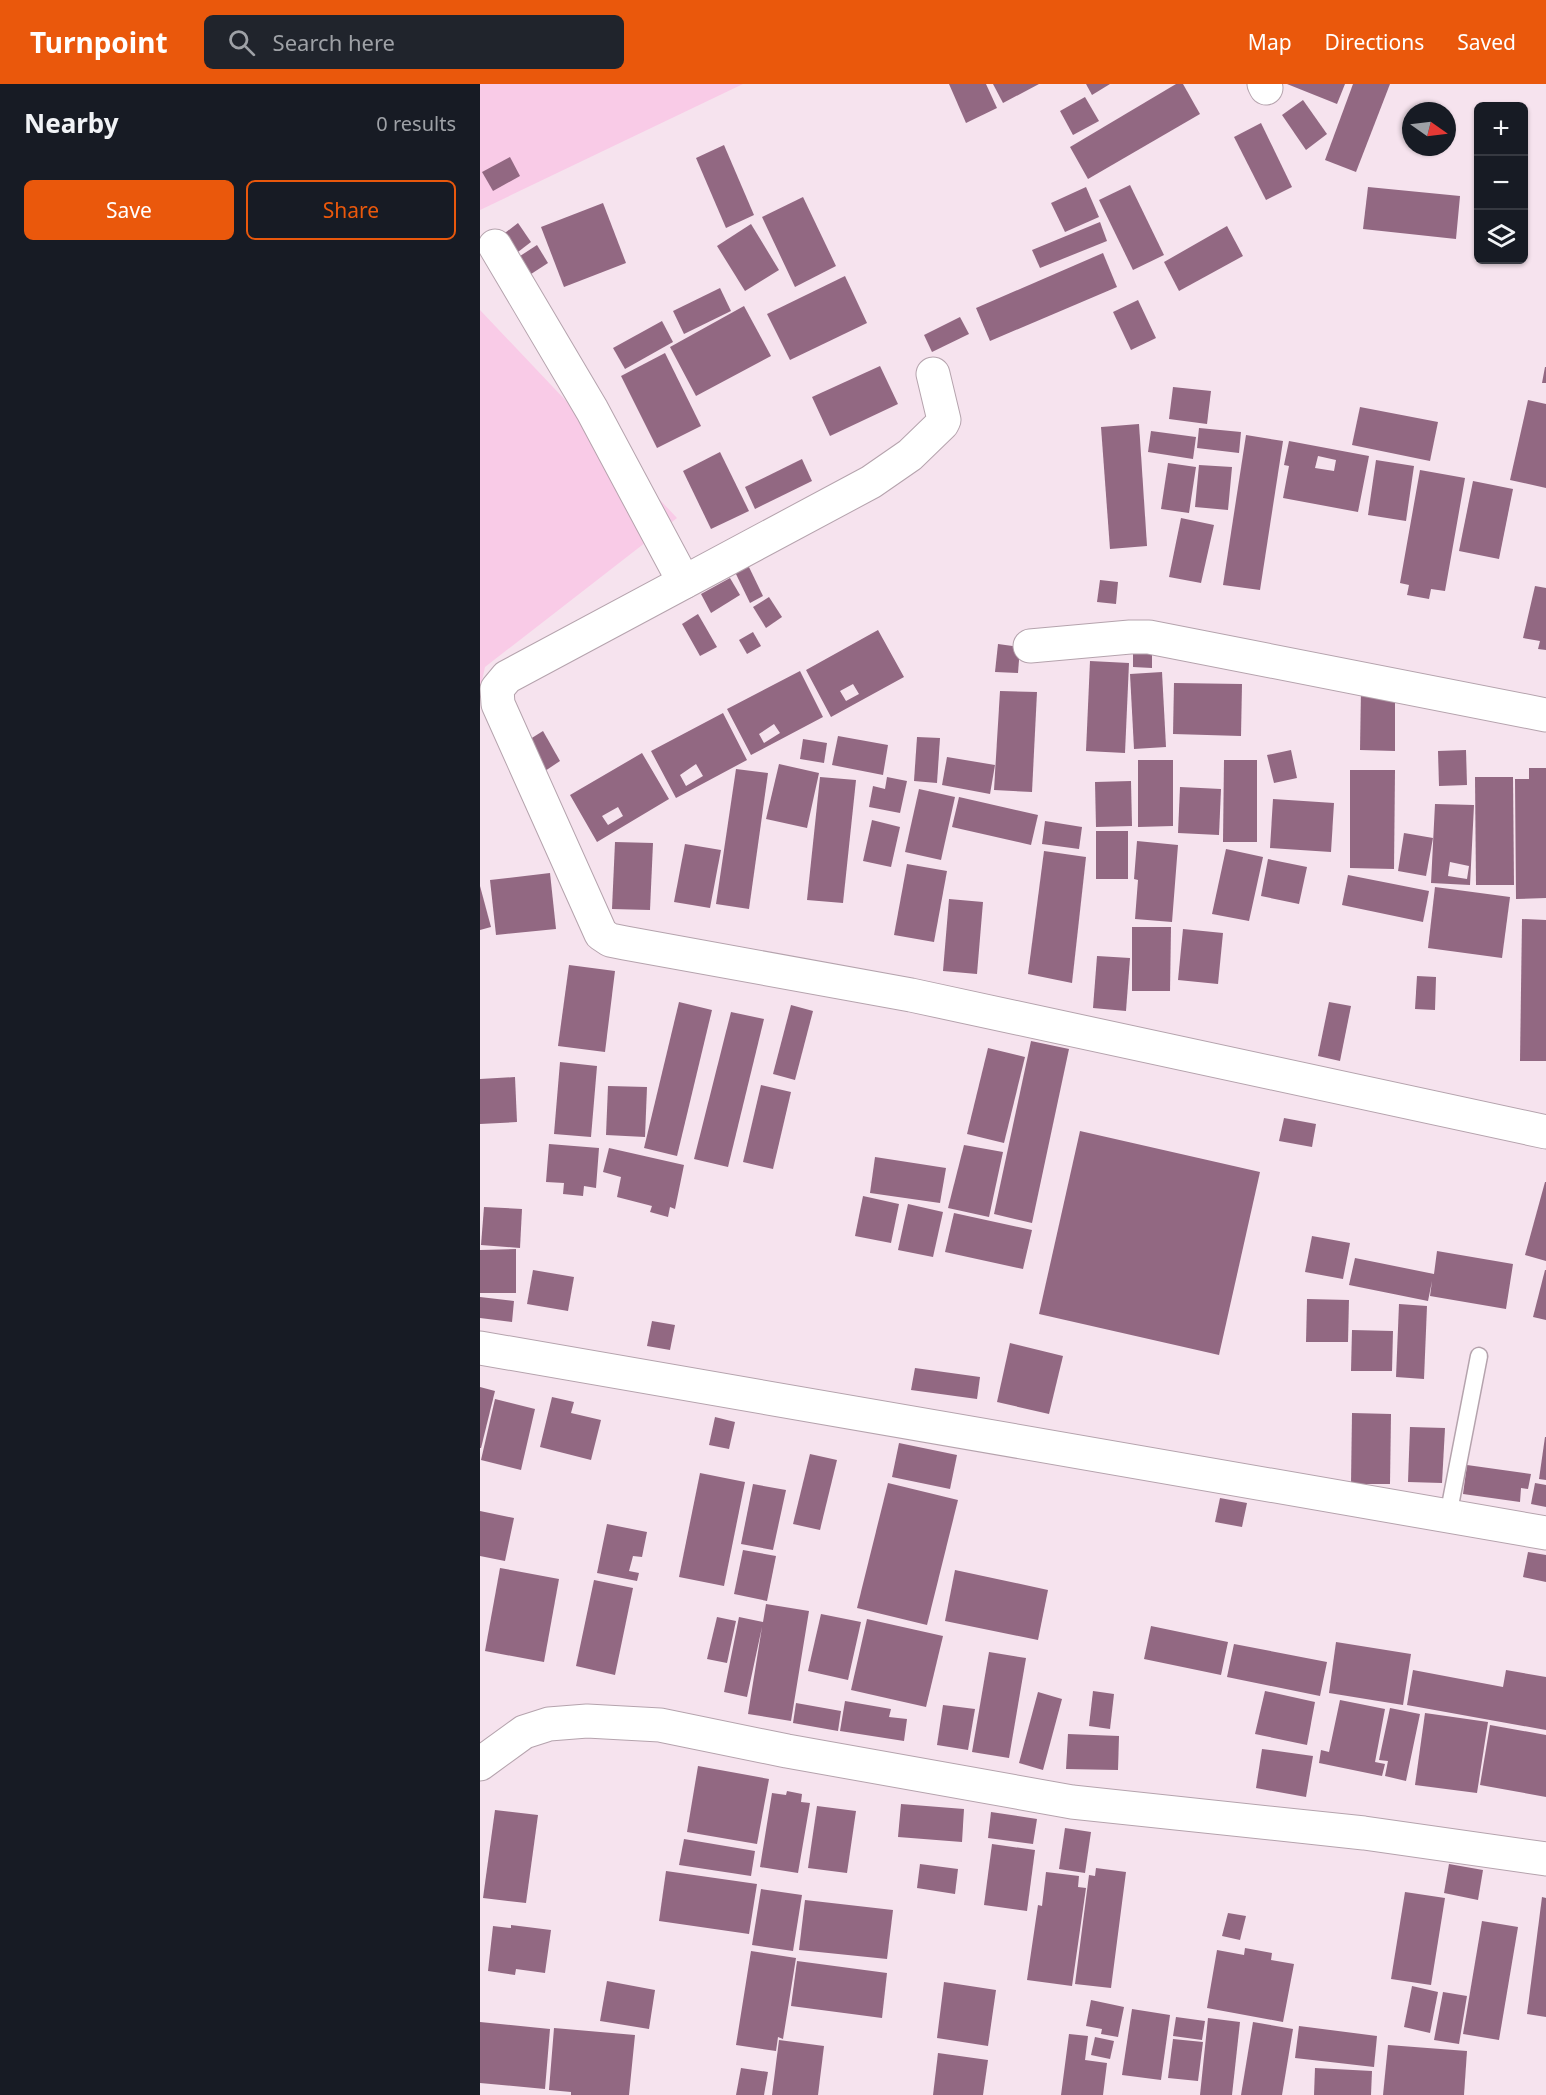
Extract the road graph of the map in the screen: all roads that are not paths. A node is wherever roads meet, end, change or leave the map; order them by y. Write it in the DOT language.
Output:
graph roads {
  1 [pos="495,246"];
  2 [pos="933,374"];
  3 [pos="684,582"];
  4 [pos="1030,646"];
  5 [pos="1546,715"];
  6 [pos="1546,1132"];
  7 [pos="480,1348"];
  8 [pos="1479,1356"];
  9 [pos="1448,1516"];
  10 [pos="1546,1533"];
  11 [pos="480,1764"];
  12 [pos="1546,1858"];
  1 -- 3 [label="street"];
  2 -- 3 [label="street"];
  3 -- 6 [label="street"];
  4 -- 5 [label="street"];
  7 -- 9 [label="street"];
  8 -- 9 [label="lane"];
  9 -- 10 [label="street"];
  11 -- 12 [label="street"];
}
